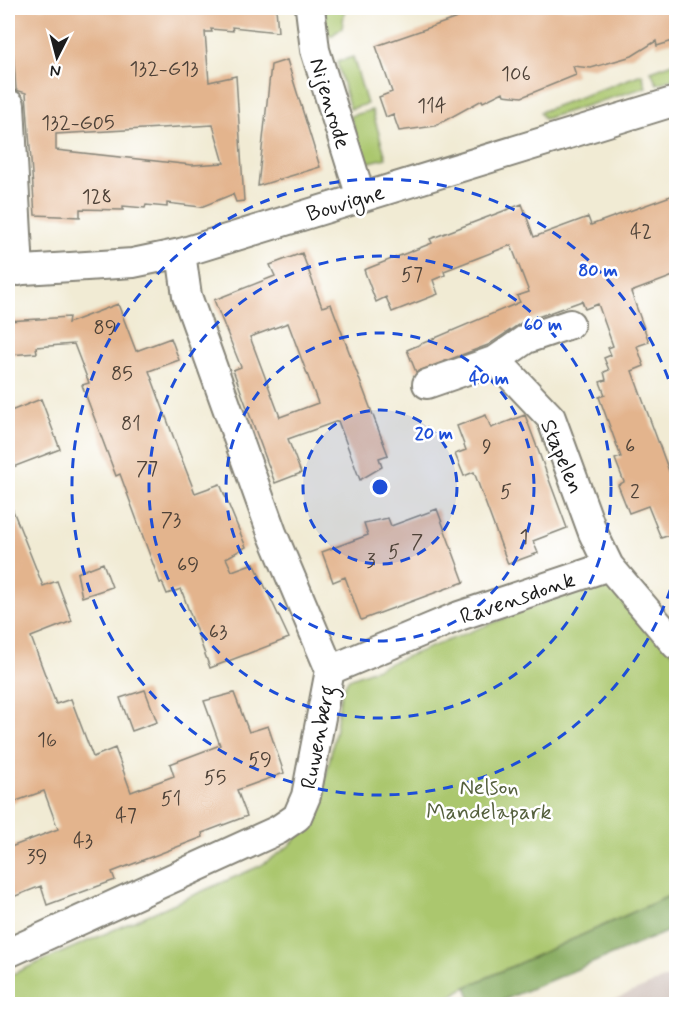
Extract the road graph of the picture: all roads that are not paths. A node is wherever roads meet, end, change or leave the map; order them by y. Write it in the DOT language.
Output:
graph roads {
  1 [pos="310,8"];
  2 [pos="676,101"];
  3 [pos="10,105"];
  4 [pos="361,197"];
  5 [pos="181,254"];
  6 [pos="14,271"];
  7 [pos="570,324"];
  8 [pos="496,360"];
  9 [pos="427,384"];
  10 [pos="609,566"];
  11 [pos="676,645"];
  12 [pos="330,670"];
  13 [pos="8,953"];
  1 -- 4 [label="street, Nijenrode"];
  2 -- 4 [label="street, Bouvigne"];
  3 -- 6 [label="street"];
  4 -- 5 [label="street, Bouvigne"];
  5 -- 6 [label="street, Bouvigne"];
  5 -- 12 [label="street, Ruwenberg"];
  7 -- 8 [label="street"];
  8 -- 9 [label="street"];
  8 -- 10 [label="street, Stapelen"];
  10 -- 11 [label="street"];
  10 -- 12 [label="street, Ravensdonk"];
  12 -- 13 [label="street, Ruwenberg"];
}
